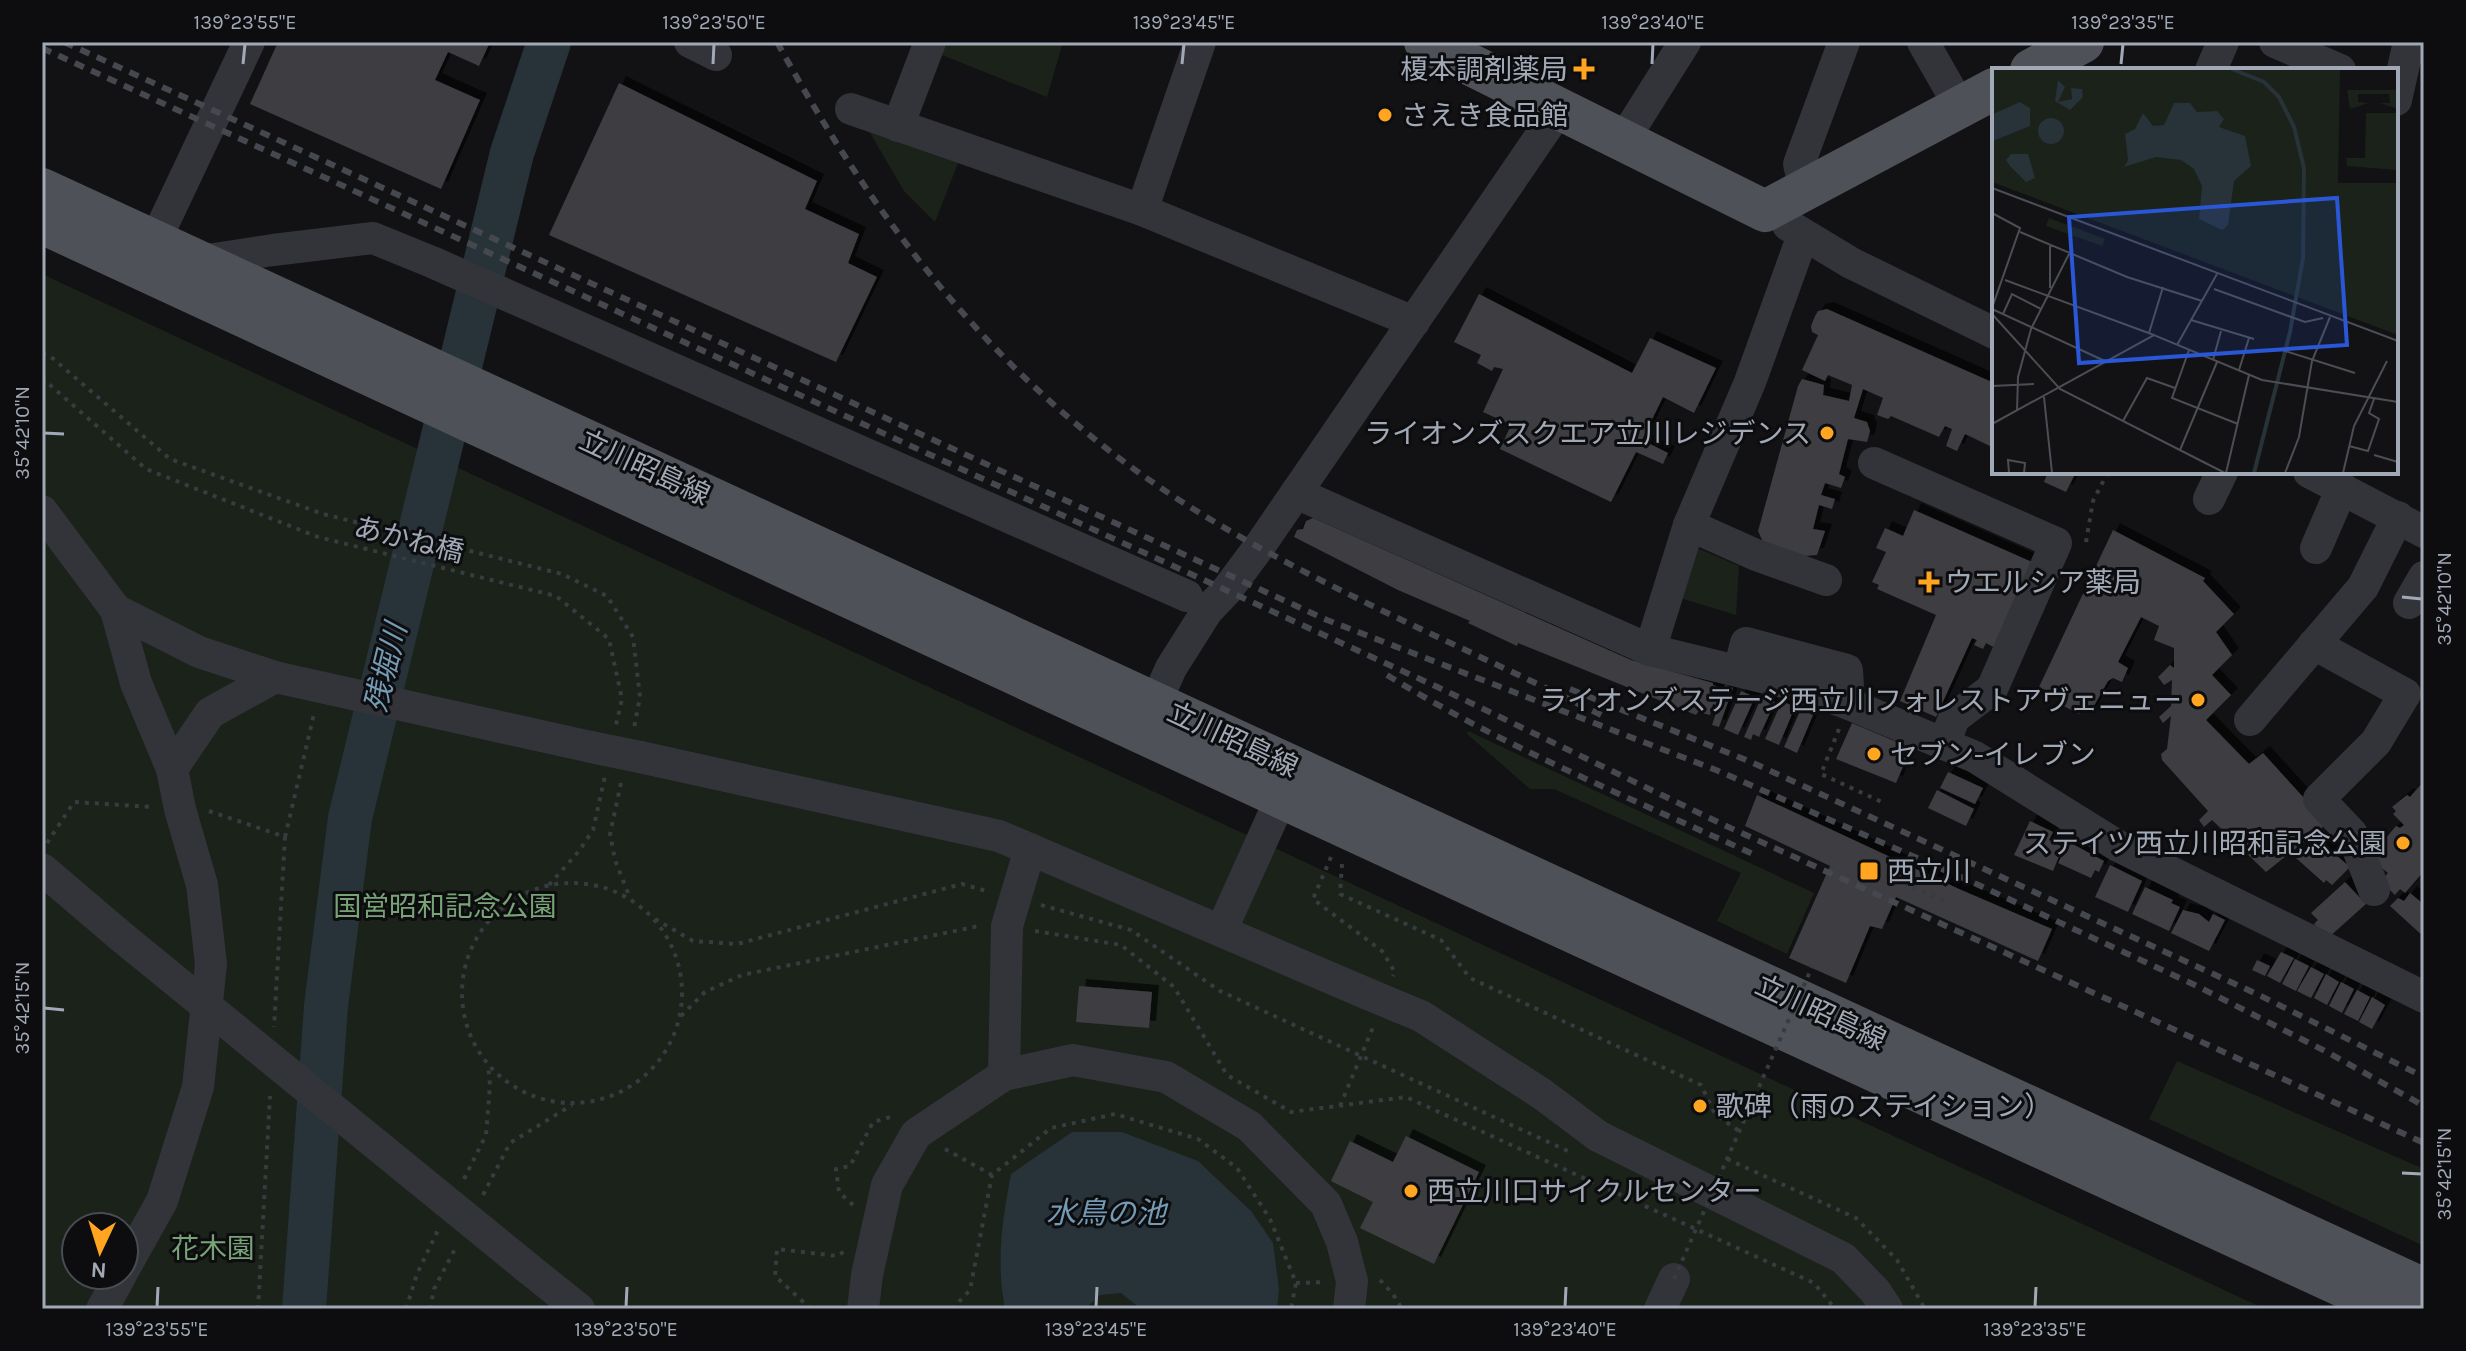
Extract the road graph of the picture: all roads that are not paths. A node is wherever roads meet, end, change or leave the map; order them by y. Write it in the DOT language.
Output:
graph roads {
  1 [pos="249,42"];
  2 [pos="930,42"];
  3 [pos="1200,42"];
  4 [pos="1685,42"];
  5 [pos="1844,42"];
  6 [pos="1923,42"];
  7 [pos="2083,42"];
  8 [pos="2223,42"];
  9 [pos="2409,42"];
  10 [pos="1444,46"];
  11 [pos="2280,53"];
  12 [pos="2035,68"];
  13 [pos="2212,68"];
  14 [pos="2333,68"];
  15 [pos="1977,98"];
  16 [pos="2403,99"];
  17 [pos="1560,108"];
  18 [pos="851,109"];
  19 [pos="898,126"];
  20 [pos="1624,139"];
  21 [pos="42,189"];
  22 [pos="1805,190"];
  23 [pos="1142,210"];
  24 [pos="1765,211"];
  25 [pos="42,223"];
  26 [pos="1803,235"];
  27 [pos="148,255"];
  28 [pos="201,261"];
  29 [pos="1414,322"];
  30 [pos="1992,332"];
  31 [pos="395,369"];
  32 [pos="1874,463"];
  33 [pos="2313,474"];
  34 [pos="2342,488"];
  35 [pos="1296,493"];
  36 [pos="42,511"];
  37 [pos="2411,524"];
  38 [pos="1689,525"];
  39 [pos="2316,548"];
  40 [pos="1826,580"];
  41 [pos="1187,596"];
  42 [pos="116,610"];
  43 [pos="2314,644"];
  44 [pos="1650,650"];
  45 [pos="275,677"];
  46 [pos="1149,718"];
  47 [pos="2250,720"];
  48 [pos="1944,744"];
  49 [pos="172,769"];
  50 [pos="1282,796"];
  51 [pos="1030,849"];
  52 [pos="42,869"];
  53 [pos="2374,890"];
  54 [pos="1221,931"];
  55 [pos="2424,997"];
  56 [pos="1004,1075"];
  57 [pos="140,1240"];
  58 [pos="1674,1279"];
  59 [pos="2424,1289"];
  60 [pos="112,1291"];
  61 [pos="102,1309"];
  62 [pos="579,1309"];
  63 [pos="863,1309"];
  64 [pos="1349,1309"];
  65 [pos="1660,1309"];
  66 [pos="1887,1309"];
  67 [pos="2392,1309"];
  1 -- 27 [label="street"];
  2 -- 19 [label="street"];
  3 -- 23 [label="street"];
  4 -- 20 [label="street"];
  5 -- 22 [label="street"];
  6 -- 15 [label="street"];
  7 -- 12 [label="main road"];
  8 -- 13 [label="street"];
  9 -- 16 [label="street"];
  10 -- 17 [label="main road"];
  11 -- 14 [label="street"];
  15 -- 22 [label="main road"];
  17 -- 20 [label="main road"];
  17 -- 29 [label="street"];
  18 -- 19 [label="street"];
  19 -- 23 [label="street"];
  20 -- 24 [label="main road"];
  21 -- 27 [label="main road, 立川昭島線"];
  22 -- 24 [label="main road"];
  23 -- 29 [label="street"];
  24 -- 26 [label="street"];
  25 -- 27 [label="main road, 立川昭島線"];
  26 -- 30 [label="street"];
  26 -- 38 [label="street"];
  27 -- 28 [label="main road, 立川昭島線"];
  27 -- 31 [label="main road, 立川昭島線"];
  28 -- 31 [label="main road, 立川昭島線"];
  28 -- 41 [label="street"];
  29 -- 35 [label="street"];
  31 -- 46 [label="main road, 立川昭島線"];
  32 -- 48 [label="street"];
  33 -- 34 [label="street"];
  34 -- 37 [label="street"];
  34 -- 39 [label="street"];
  35 -- 44 [label="street"];
  35 -- 46 [label="street"];
  36 -- 42 [label="street"];
  37 -- 43 [label="street"];
  38 -- 40 [label="street"];
  38 -- 44 [label="street"];
  42 -- 45 [label="street"];
  42 -- 49 [label="street"];
  43 -- 47 [label="street"];
  43 -- 53 [label="street"];
  44 -- 48 [label="street"];
  45 -- 49 [label="street"];
  45 -- 51 [label="street, bridge"];
  46 -- 50 [label="main road, 立川昭島線"];
  46 -- 59 [label="main road, 立川昭島線"];
  48 -- 55 [label="street"];
  49 -- 57 [label="street"];
  50 -- 54 [label="street"];
  50 -- 67 [label="main road, 立川昭島線"];
  51 -- 54 [label="street"];
  51 -- 56 [label="street"];
  52 -- 62 [label="street, bridge"];
  54 -- 66 [label="street, bridge"];
  56 -- 63 [label="street"];
  56 -- 64 [label="street"];
  58 -- 65 [label="street"];
  60 -- 61 [label="street"];
}
